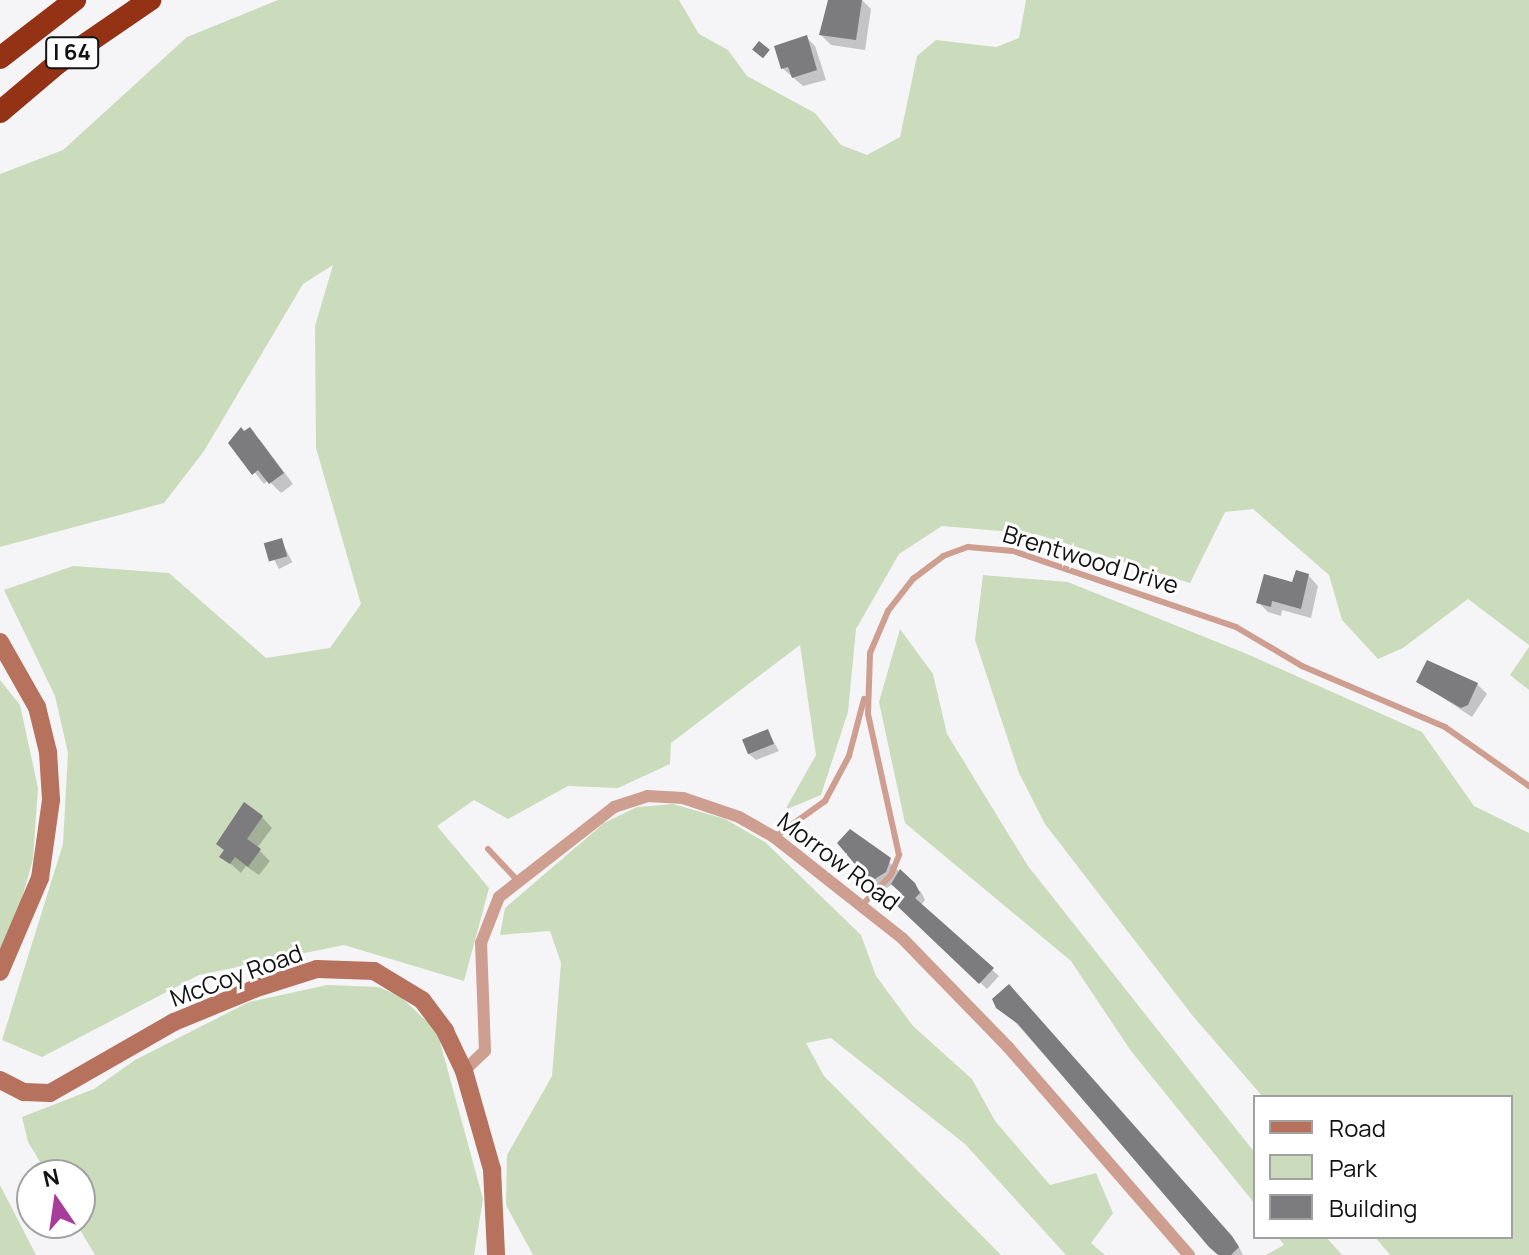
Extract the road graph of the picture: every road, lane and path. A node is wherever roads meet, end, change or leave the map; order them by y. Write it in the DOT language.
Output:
graph roads {
  1 [pos="75,0"];
  2 [pos="149,2"];
  3 [pos="0,58"];
  4 [pos="0,112"];
  5 [pos="0,642"];
  6 [pos="866,691"];
  7 [pos="1529,786"];
  8 [pos="774,837"];
  9 [pos="488,849"];
  10 [pos="518,881"];
  11 [pos="863,904"];
  12 [pos="0,972"];
  13 [pos="464,1071"];
  14 [pos="0,1080"];
  15 [pos="496,1255"];
  16 [pos="1189,1255"];
  1 -- 3 [label="highway, I 64"];
  2 -- 4 [label="highway, I 64"];
  5 -- 12 [label="street"];
  6 -- 7 [label="lane, Brentwood Drive"];
  6 -- 8 [label="lane"];
  6 -- 11 [label="lane, Brentwood Drive"];
  8 -- 10 [label="street, Morrow Road"];
  8 -- 11 [label="street, Morrow Road"];
  9 -- 10 [label="lane"];
  10 -- 13 [label="street, Morrow Road"];
  11 -- 16 [label="street, Morrow Road"];
  13 -- 14 [label="street, McCoy Road"];
  13 -- 15 [label="street, McCoy Road"];
}
